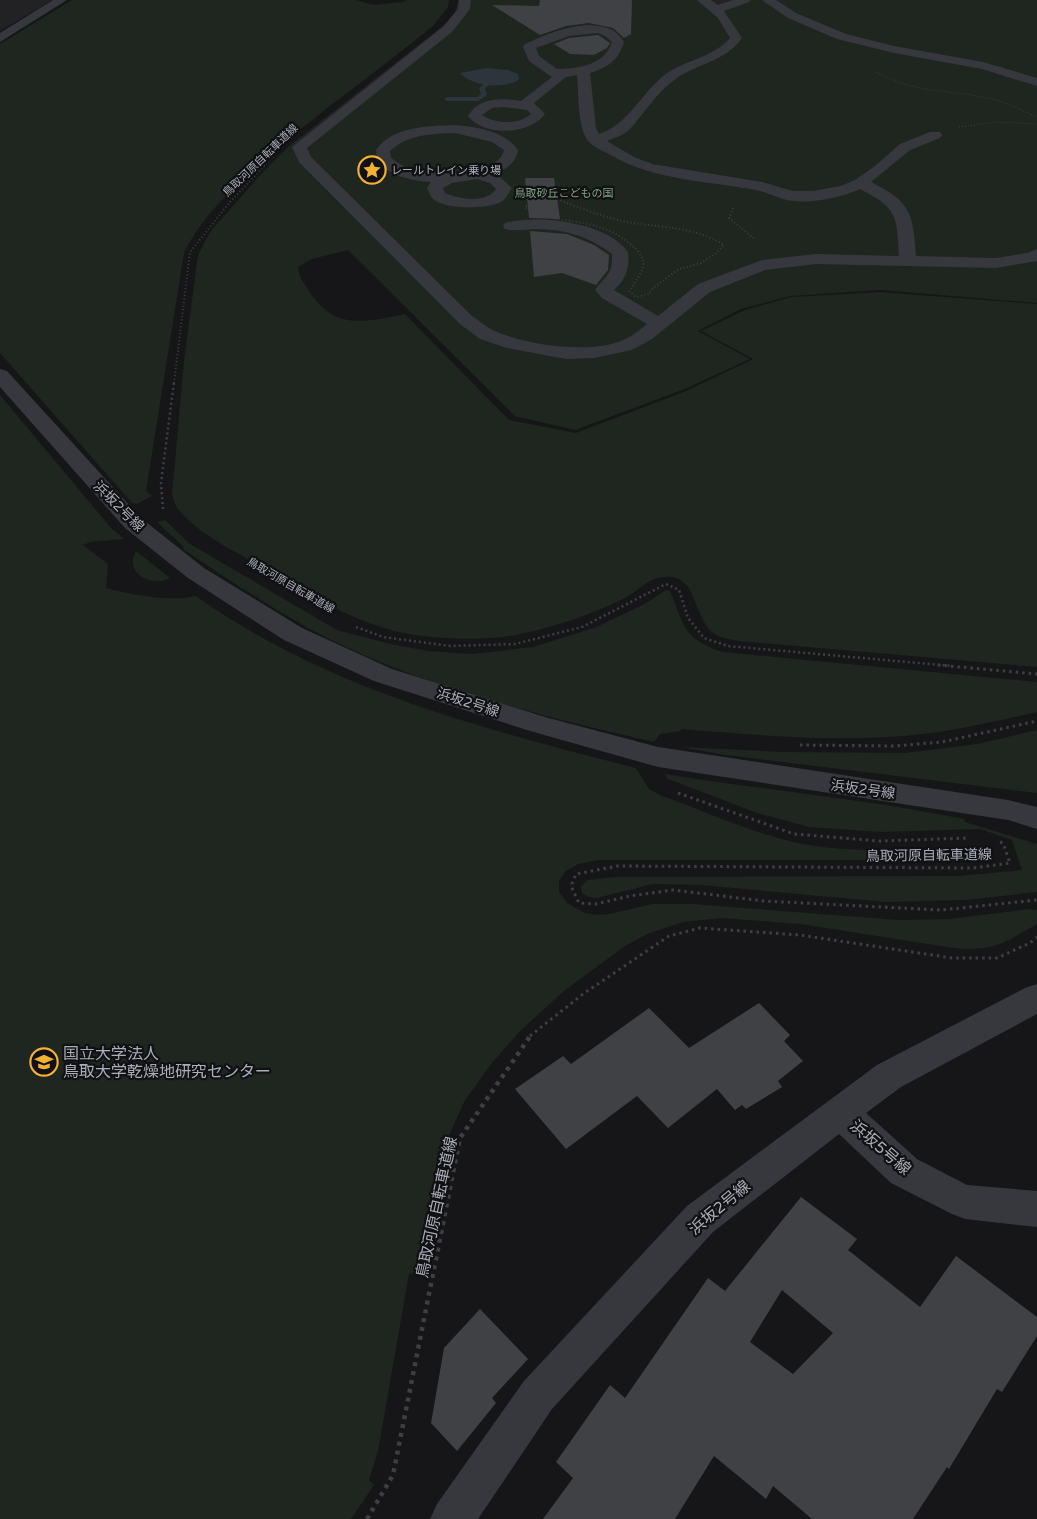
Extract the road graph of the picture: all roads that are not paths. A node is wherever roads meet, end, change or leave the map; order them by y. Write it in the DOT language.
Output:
graph roads {
  1 [pos="60,0"];
  2 [pos="465,0"];
  3 [pos="703,0"];
  4 [pos="745,0"];
  5 [pos="768,0"];
  6 [pos="717,9"];
  7 [pos="0,38"];
  8 [pos="583,71"];
  9 [pos="556,73"];
  10 [pos="1037,82"];
  11 [pos="524,105"];
  12 [pos="487,129"];
  13 [pos="935,135"];
  14 [pos="595,140"];
  15 [pos="476,174"];
  16 [pos="449,178"];
  17 [pos="860,183"];
  18 [pos="479,202"];
  19 [pos="1037,254"];
  20 [pos="908,261"];
  21 [pos="659,324"];
  22 [pos="0,375"];
  23 [pos="1037,818"];
  24 [pos="1037,998"];
  25 [pos="840,1112"];
  26 [pos="1037,1209"];
  27 [pos="452,1519"];
  1 -- 7 [label="street"];
  2 -- 21 [label="street"];
  3 -- 6 [label="street"];
  4 -- 6 [label="street"];
  5 -- 10 [label="street"];
  6 -- 14 [label="street"];
  8 -- 9 [label="street"];
  8 -- 9 [label="street"];
  8 -- 14 [label="street"];
  9 -- 11 [label="street"];
  11 -- 12 [label="street"];
  11 -- 12 [label="street"];
  12 -- 15 [label="street"];
  12 -- 16 [label="street"];
  13 -- 17 [label="street"];
  14 -- 17 [label="street"];
  15 -- 16 [label="street"];
  15 -- 18 [label="street"];
  16 -- 18 [label="street"];
  17 -- 20 [label="street"];
  18 -- 21 [label="street"];
  19 -- 20 [label="street"];
  20 -- 21 [label="street"];
  22 -- 23 [label="street, 浜坂2号線"];
  24 -- 25 [label="street, 浜坂2号線"];
  25 -- 26 [label="street, 浜坂5号線"];
  25 -- 27 [label="street, 浜坂2号線"];
}
